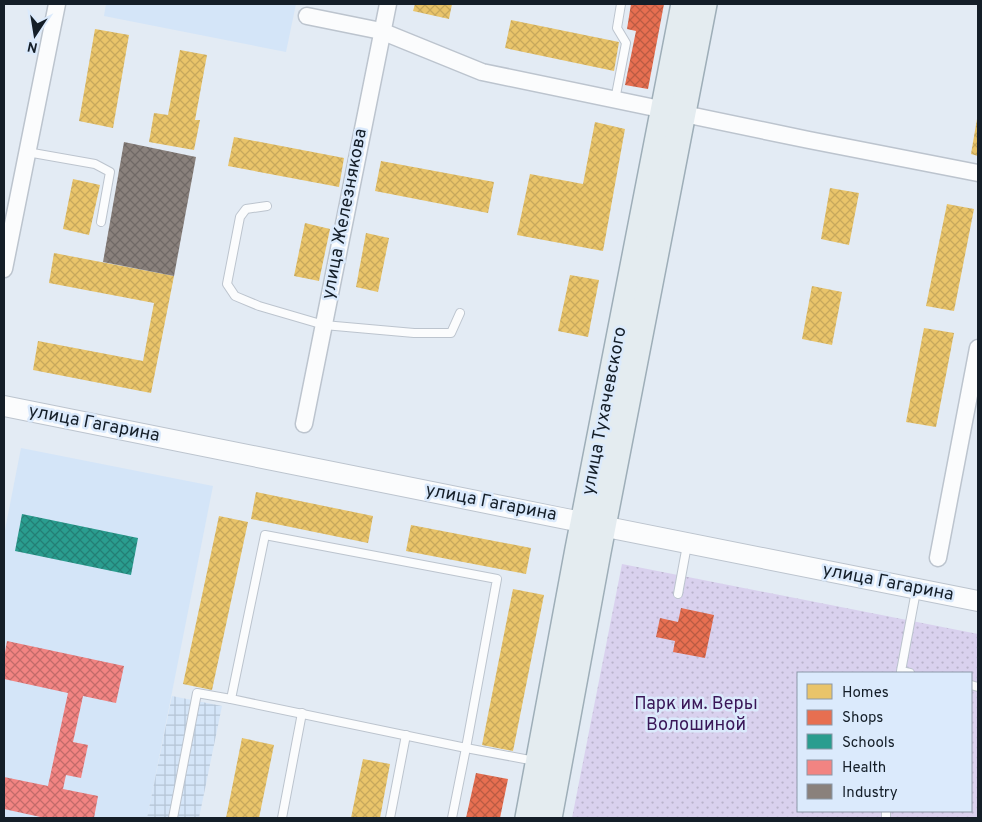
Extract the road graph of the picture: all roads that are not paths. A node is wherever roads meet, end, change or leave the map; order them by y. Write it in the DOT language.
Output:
graph roads {
  1 [pos="57,4"];
  2 [pos="388,4"];
  3 [pos="621,4"];
  4 [pos="684,4"];
  5 [pos="704,4"];
  6 [pos="307,16"];
  7 [pos="381,31"];
  8 [pos="615,100"];
  9 [pos="673,111"];
  10 [pos="27,152"];
  11 [pos="978,173"];
  12 [pos="267,206"];
  13 [pos="101,222"];
  14 [pos="4,269"];
  15 [pos="460,313"];
  16 [pos="324,324"];
  17 [pos="978,348"];
  18 [pos="4,406"];
  19 [pos="304,424"];
  20 [pos="593,524"];
  21 [pos="687,543"];
  22 [pos="938,558"];
  23 [pos="917,589"];
  24 [pos="678,594"];
  25 [pos="978,601"];
  26 [pos="900,672"];
  27 [pos="231,699"];
  28 [pos="302,713"];
  29 [pos="406,735"];
  30 [pos="466,748"];
  31 [pos="549,764"];
  32 [pos="173,818"];
  33 [pos="282,818"];
  34 [pos="390,818"];
  35 [pos="452,818"];
  36 [pos="528,818"];
  37 [pos="549,818"];
  1 -- 10 [label="street"];
  2 -- 7 [label="street, улица Железнякова"];
  3 -- 8 [label="lane"];
  4 -- 9 [label="main road, улица Тухачевского"];
  5 -- 9 [label="main road, улица Тухачевского"];
  6 -- 7 [label="street"];
  7 -- 8 [label="street"];
  7 -- 16 [label="street, улица Железнякова"];
  8 -- 9 [label="street"];
  9 -- 11 [label="street"];
  9 -- 20 [label="main road, улица Тухачевского"];
  10 -- 13 [label="lane"];
  10 -- 14 [label="street"];
  12 -- 16 [label="lane"];
  15 -- 16 [label="lane"];
  16 -- 19 [label="street, улица Железнякова"];
  17 -- 22 [label="street"];
  18 -- 20 [label="street, улица Гагарина"];
  20 -- 21 [label="street, улица Гагарина"];
  20 -- 31 [label="main road, улица Тухачевского"];
  21 -- 23 [label="street, улица Гагарина"];
  21 -- 24 [label="lane"];
  23 -- 25 [label="street, улица Гагарина"];
  23 -- 26 [label="lane"];
  27 -- 28 [label="lane"];
  27 -- 30 [label="lane"];
  27 -- 32 [label="lane"];
  28 -- 29 [label="lane"];
  28 -- 33 [label="lane"];
  29 -- 30 [label="lane"];
  29 -- 34 [label="lane"];
  30 -- 31 [label="lane"];
  30 -- 35 [label="lane"];
  31 -- 36 [label="main road, улица Тухачевского"];
  31 -- 37 [label="main road, улица Тухачевского"];
}
